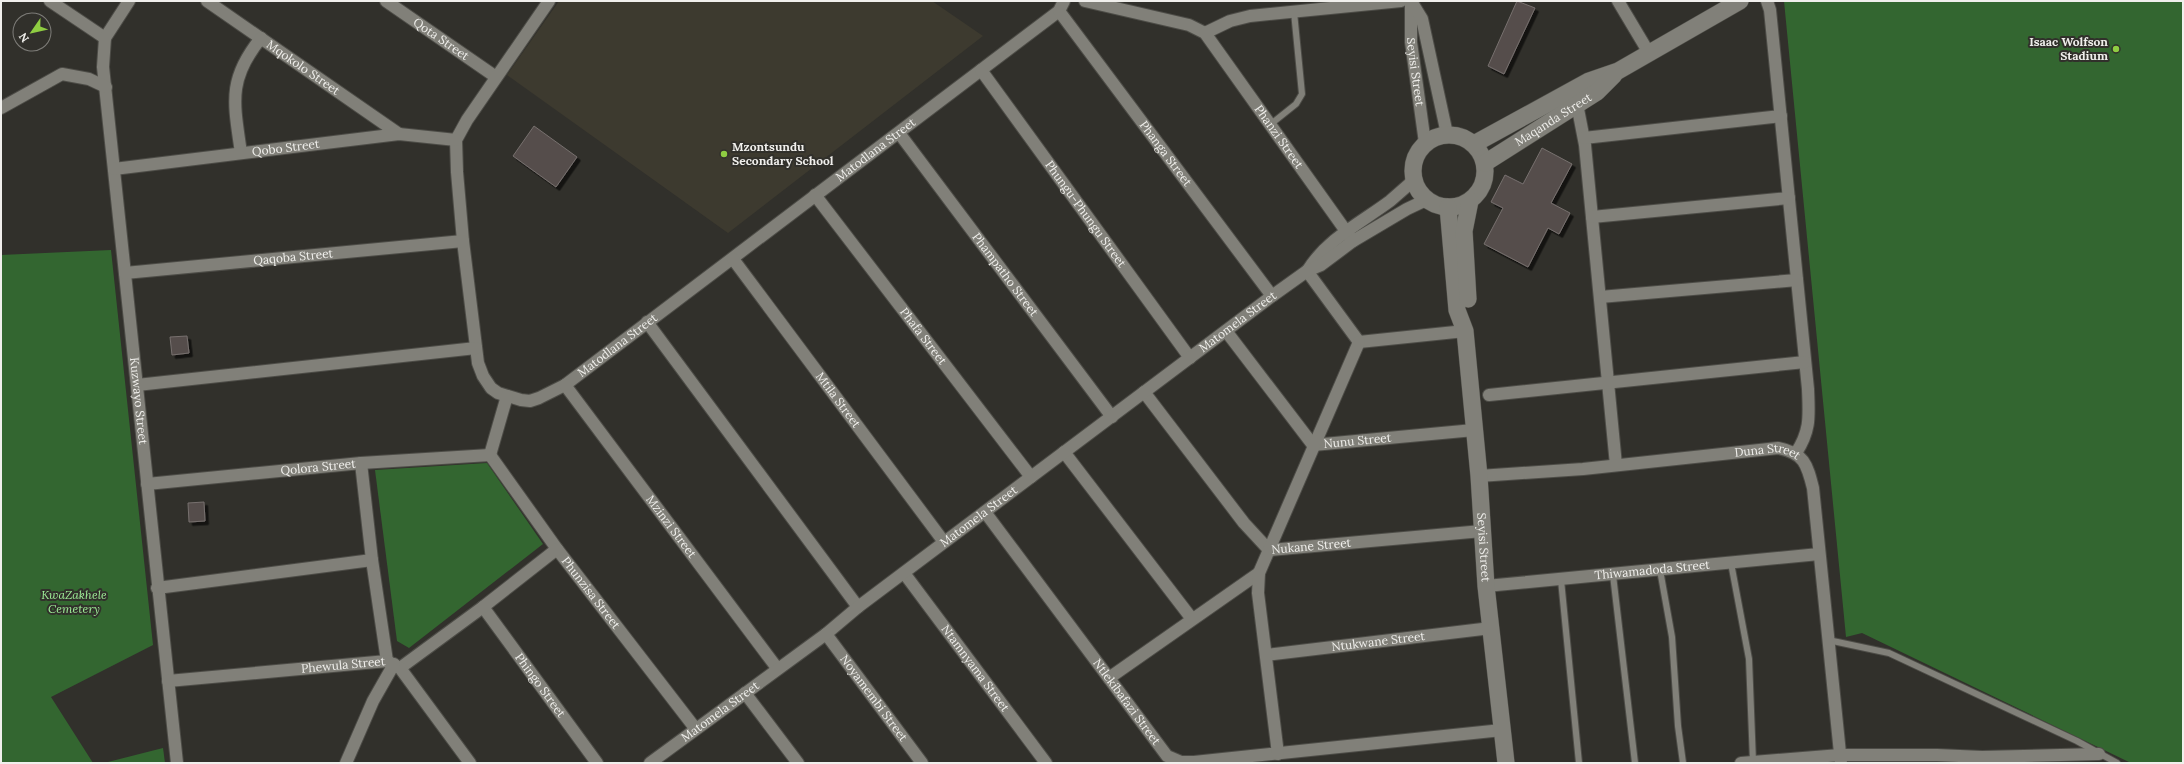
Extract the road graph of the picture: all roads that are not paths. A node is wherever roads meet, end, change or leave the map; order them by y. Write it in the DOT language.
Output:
graph roads {
  1 [pos="50,1"];
  2 [pos="129,1"];
  3 [pos="207,1"];
  4 [pos="386,1"];
  5 [pos="549,1"];
  6 [pos="1085,1"];
  7 [pos="1401,1"];
  8 [pos="1411,1"];
  9 [pos="1618,1"];
  10 [pos="1740,1"];
  11 [pos="1767,1"];
  12 [pos="1062,6"];
  13 [pos="1294,12"];
  14 [pos="1205,33"];
  15 [pos="105,38"];
  16 [pos="261,38"];
  17 [pos="1648,53"];
  18 [pos="981,70"];
  19 [pos="1618,71"];
  20 [pos="496,77"];
  21 [pos="106,88"];
  22 [pos="1577,104"];
  23 [pos="1,108"];
  24 [pos="1781,116"];
  25 [pos="1271,124"];
  26 [pos="899,132"];
  27 [pos="399,134"];
  28 [pos="1447,134"];
  29 [pos="1584,138"];
  30 [pos="456,140"];
  31 [pos="1425,143"];
  32 [pos="1474,144"];
  33 [pos="240,153"];
  34 [pos="1485,163"];
  35 [pos="114,169"];
  36 [pos="1414,180"];
  37 [pos="815,195"];
  38 [pos="1789,198"];
  39 [pos="1426,200"];
  40 [pos="1470,201"];
  41 [pos="1448,208"];
  42 [pos="1592,217"];
  43 [pos="1350,236"];
  44 [pos="463,241"];
  45 [pos="733,259"];
  46 [pos="1307,271"];
  47 [pos="125,273"];
  48 [pos="1797,280"];
  49 [pos="1272,296"];
  50 [pos="1600,297"];
  51 [pos="647,322"];
  52 [pos="1226,331"];
  53 [pos="1465,331"];
  54 [pos="1359,342"];
  55 [pos="476,348"];
  56 [pos="1190,358"];
  57 [pos="1805,362"];
  58 [pos="1608,382"];
  59 [pos="136,385"];
  60 [pos="565,385"];
  61 [pos="1144,392"];
  62 [pos="1489,395"];
  63 [pos="507,396"];
  64 [pos="1112,417"];
  65 [pos="1474,430"];
  66 [pos="1312,445"];
  67 [pos="1064,452"];
  68 [pos="1796,453"];
  69 [pos="490,455"];
  70 [pos="361,464"];
  71 [pos="1616,465"];
  72 [pos="1479,476"];
  73 [pos="1031,477"];
  74 [pos="147,484"];
  75 [pos="985,512"];
  76 [pos="1482,531"];
  77 [pos="944,542"];
  78 [pos="557,549"];
  79 [pos="1269,550"];
  80 [pos="1819,554"];
  81 [pos="372,560"];
  82 [pos="1731,563"];
  83 [pos="1660,570"];
  84 [pos="904,573"];
  85 [pos="1259,573"];
  86 [pos="1613,575"];
  87 [pos="1561,580"];
  88 [pos="1486,586"];
  89 [pos="157,588"];
  90 [pos="483,607"];
  91 [pos="858,607"];
  92 [pos="1192,619"];
  93 [pos="1491,628"];
  94 [pos="826,634"];
  95 [pos="1828,640"];
  96 [pos="1266,655"];
  97 [pos="394,664"];
  98 [pos="777,668"];
  99 [pos="1109,678"];
  100 [pos="168,681"];
  101 [pos="745,693"];
  102 [pos="696,728"];
  103 [pos="1502,730"];
  104 [pos="1278,754"];
  105 [pos="2099,754"];
  106 [pos="664,759"];
  107 [pos="1841,759"];
  108 [pos="1747,762"];
  109 [pos="177,763"];
  110 [pos="346,763"];
  111 [pos="470,763"];
  112 [pos="597,763"];
  113 [pos="650,763"];
  114 [pos="798,763"];
  115 [pos="922,763"];
  116 [pos="1046,763"];
  117 [pos="1506,763"];
  118 [pos="1579,763"];
  119 [pos="1635,763"];
  120 [pos="1683,763"];
  121 [pos="2117,763"];
  1 -- 15 [label="street"];
  2 -- 15 [label="street"];
  3 -- 16 [label="street, Mqokolo Street"];
  4 -- 20 [label="street, Qota Street"];
  5 -- 20 [label="street"];
  6 -- 14 [label="street, Phanzi Street"];
  7 -- 13 [label="street"];
  8 -- 28 [label="street, Seyisi Street"];
  8 -- 31 [label="street, Seyisi Street"];
  9 -- 17 [label="street"];
  10 -- 17 [label="street, Maqanda Street"];
  11 -- 24 [label="street"];
  12 -- 18 [label="street, Matodlana Street"];
  12 -- 49 [label="street, Phanga Street"];
  13 -- 14 [label="street"];
  13 -- 25 [label="lane"];
  14 -- 25 [label="street, Phanzi Street"];
  15 -- 21 [label="street, Kuzwayo Street"];
  16 -- 27 [label="street, Mqokolo Street"];
  16 -- 33 [label="street"];
  17 -- 19 [label="street, Maqanda Street"];
  18 -- 26 [label="street, Matodlana Street"];
  18 -- 56 [label="street, Phungu-Phungu Street"];
  19 -- 22 [label="street, Maqanda Street"];
  19 -- 32 [label="street, Maqanda Street"];
  20 -- 30 [label="street"];
  21 -- 23 [label="street"];
  21 -- 35 [label="street, Kuzwayo Street"];
  22 -- 29 [label="street"];
  22 -- 34 [label="street, Maqanda Street"];
  24 -- 29 [label="street"];
  24 -- 38 [label="street"];
  25 -- 43 [label="street, Phanzi Street"];
  26 -- 37 [label="street, Matodlana Street"];
  26 -- 64 [label="street, Phampatho Street"];
  27 -- 30 [label="street, Qobo Street"];
  27 -- 33 [label="street, Qobo Street"];
  28 -- 31 [label="street"];
  28 -- 32 [label="street"];
  29 -- 42 [label="street"];
  30 -- 44 [label="street, Matodlana Street"];
  31 -- 36 [label="street"];
  32 -- 34 [label="street"];
  33 -- 35 [label="street, Qobo Street"];
  34 -- 40 [label="street"];
  35 -- 47 [label="street, Kuzwayo Street"];
  36 -- 39 [label="street"];
  36 -- 43 [label="street, Matomela Street"];
  37 -- 45 [label="street, Matodlana Street"];
  37 -- 73 [label="street, Phafa Street"];
  38 -- 42 [label="street"];
  38 -- 48 [label="street"];
  39 -- 41 [label="street"];
  39 -- 43 [label="street, Matomela Street"];
  40 -- 41 [label="street"];
  40 -- 53 [label="street, Seyisi Street"];
  41 -- 53 [label="street, Seyisi Street"];
  42 -- 50 [label="street"];
  43 -- 46 [label="street, Matomela Street"];
  44 -- 47 [label="street, Qaqoba Street"];
  44 -- 55 [label="street, Matodlana Street"];
  45 -- 51 [label="street, Matodlana Street"];
  45 -- 77 [label="street, Mtila Street"];
  46 -- 49 [label="street, Matomela Street"];
  46 -- 54 [label="street"];
  47 -- 59 [label="street, Kuzwayo Street"];
  48 -- 50 [label="street"];
  48 -- 57 [label="street"];
  49 -- 52 [label="street, Matomela Street"];
  50 -- 58 [label="street"];
  51 -- 60 [label="street, Matodlana Street"];
  51 -- 91 [label="street"];
  52 -- 56 [label="street, Matomela Street"];
  52 -- 66 [label="street, Nunu Street"];
  53 -- 54 [label="street"];
  53 -- 65 [label="street, Seyisi Street"];
  54 -- 66 [label="street"];
  55 -- 59 [label="street"];
  55 -- 63 [label="street, Matodlana Street"];
  56 -- 61 [label="street, Matomela Street"];
  57 -- 58 [label="street"];
  57 -- 68 [label="street"];
  58 -- 62 [label="street"];
  58 -- 71 [label="street"];
  59 -- 74 [label="street, Kuzwayo Street"];
  60 -- 63 [label="street, Matodlana Street"];
  60 -- 98 [label="street, Mzinzi Street"];
  61 -- 64 [label="street, Matomela Street"];
  61 -- 79 [label="street, Nukane Street"];
  63 -- 69 [label="street"];
  64 -- 67 [label="street, Matomela Street"];
  65 -- 66 [label="street, Nunu Street"];
  65 -- 72 [label="street, Seyisi Street"];
  66 -- 79 [label="street"];
  67 -- 73 [label="street, Matomela Street"];
  67 -- 92 [label="street"];
  68 -- 71 [label="street, Duna Street"];
  68 -- 80 [label="street, Duna Street"];
  69 -- 70 [label="street, Qolora Street"];
  69 -- 78 [label="street, Phunzisa Street"];
  70 -- 74 [label="street, Qolora Street"];
  70 -- 81 [label="street"];
  71 -- 72 [label="street, Duna Street"];
  72 -- 76 [label="street, Seyisi Street"];
  73 -- 75 [label="street, Matomela Street"];
  74 -- 89 [label="street, Kuzwayo Street"];
  75 -- 77 [label="street, Matomela Street"];
  75 -- 99 [label="street, Ntlekibafazi Street"];
  76 -- 79 [label="street, Nukane Street"];
  76 -- 88 [label="street, Seyisi Street"];
  77 -- 84 [label="street, Matomela Street"];
  78 -- 90 [label="street"];
  78 -- 102 [label="street, Phunzisa Street"];
  79 -- 85 [label="street"];
  80 -- 82 [label="street, Thiwamadoda Street"];
  80 -- 95 [label="street, Duna Street"];
  81 -- 89 [label="street"];
  81 -- 97 [label="street"];
  82 -- 83 [label="street, Thiwamadoda Street"];
  82 -- 108 [label="lane"];
  83 -- 86 [label="street, Thiwamadoda Street"];
  83 -- 120 [label="lane"];
  84 -- 91 [label="street, Matomela Street"];
  84 -- 116 [label="street, Ntamnyama Street"];
  85 -- 92 [label="street"];
  85 -- 96 [label="street"];
  86 -- 87 [label="street, Thiwamadoda Street"];
  86 -- 119 [label="lane"];
  87 -- 88 [label="street, Thiwamadoda Street"];
  87 -- 118 [label="lane"];
  88 -- 93 [label="street, Seyisi Street"];
  89 -- 100 [label="street, Kuzwayo Street"];
  90 -- 97 [label="street"];
  90 -- 112 [label="street, Phingo Street"];
  91 -- 94 [label="street, Matomela Street"];
  92 -- 99 [label="street"];
  93 -- 96 [label="street, Ntukwane Street"];
  93 -- 103 [label="street, Seyisi Street"];
  94 -- 98 [label="street, Matomela Street"];
  94 -- 115 [label="street, Noyamembi Street"];
  95 -- 105 [label="lane"];
  95 -- 107 [label="street, Duna Street"];
  96 -- 104 [label="street"];
  97 -- 100 [label="street, Phewula Street"];
  97 -- 110 [label="street"];
  97 -- 111 [label="street, Phewula Street"];
  98 -- 101 [label="street, Matomela Street"];
  99 -- 104 [label="street, Ntlekibafazi Street"];
  100 -- 109 [label="street, Kuzwayo Street"];
  101 -- 102 [label="street, Matomela Street"];
  101 -- 114 [label="street"];
  102 -- 106 [label="street, Matomela Street"];
  103 -- 104 [label="street, Ntlekibafazi Street"];
  103 -- 117 [label="street, Seyisi Street"];
  105 -- 107 [label="street"];
  105 -- 121 [label="lane"];
  106 -- 113 [label="street, Matomela Street"];
  107 -- 108 [label="street"];
}
